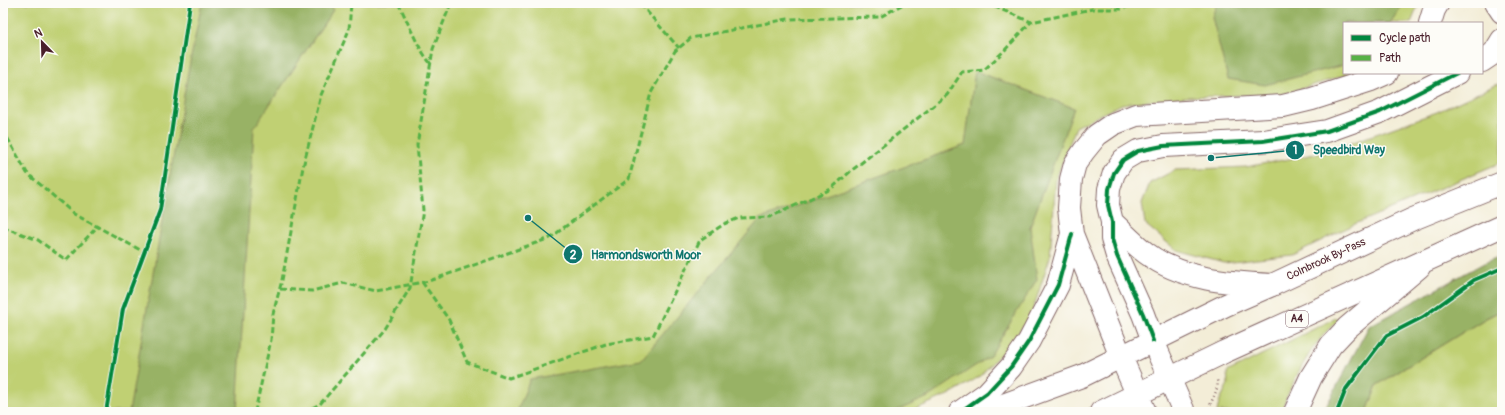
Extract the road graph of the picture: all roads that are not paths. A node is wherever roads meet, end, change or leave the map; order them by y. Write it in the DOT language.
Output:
graph roads {
  1 [pos="1438,3"];
  2 [pos="1430,22"];
  3 [pos="1502,40"];
  4 [pos="1483,60"];
  5 [pos="1385,74"];
  6 [pos="1456,74"];
  7 [pos="1502,183"];
  8 [pos="1112,222"];
  9 [pos="1502,226"];
  10 [pos="1072,234"];
  11 [pos="1426,261"];
  12 [pos="1272,285"];
  13 [pos="1153,341"];
  14 [pos="1121,357"];
  15 [pos="1169,379"];
  16 [pos="1141,403"];
  17 [pos="960,412"];
  18 [pos="984,412"];
  19 [pos="1101,412"];
  20 [pos="1184,412"];
  21 [pos="1294,412"];
  1 -- 2 [label="main road"];
  3 -- 4 [label="main road"];
  5 -- 10 [label="main road"];
  6 -- 8 [label="main road"];
  7 -- 12 [label="main road, Colnbrook By-Pass"];
  8 -- 12 [label="main road"];
  8 -- 13 [label="main road"];
  9 -- 11 [label="main road, A4"];
  10 -- 14 [label="main road"];
  10 -- 17 [label="main road"];
  11 -- 15 [label="main road, A4"];
  11 -- 21 [label="main road"];
  12 -- 13 [label="main road, Colnbrook By-Pass"];
  13 -- 14 [label="main road, Colnbrook By-Pass"];
  13 -- 15 [label="main road"];
  14 -- 16 [label="main road"];
  14 -- 18 [label="main road, Colnbrook By-Pass"];
  15 -- 16 [label="main road, A4"];
  15 -- 20 [label="main road"];
  16 -- 19 [label="main road, A4"];
}
